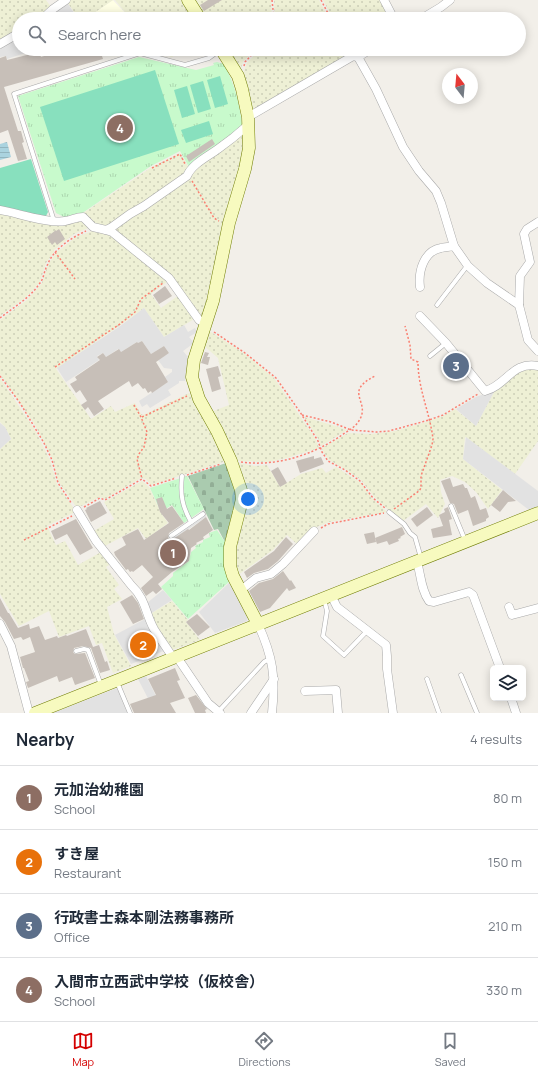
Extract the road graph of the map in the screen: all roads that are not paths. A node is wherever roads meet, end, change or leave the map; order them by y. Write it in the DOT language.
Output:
graph roads {
  1 [pos="66,0"];
  2 [pos="188,0"];
  3 [pos="384,0"];
  4 [pos="450,0"];
  5 [pos="49,12"];
  6 [pos="196,12"];
  7 [pos="390,12"];
  8 [pos="432,12"];
  9 [pos="12,37"];
  10 [pos="0,44"];
  11 [pos="131,56"];
  12 [pos="151,56"];
  13 [pos="212,56"];
  14 [pos="225,56"];
  15 [pos="358,57"];
  16 [pos="248,121"];
  17 [pos="0,210"];
  18 [pos="54,221"];
  19 [pos="538,222"];
  20 [pos="106,230"];
  21 [pos="454,246"];
  22 [pos="468,266"];
  23 [pos="420,287"];
  24 [pos="437,305"];
  25 [pos="519,305"];
  26 [pos="420,316"];
  27 [pos="205,326"];
  28 [pos="446,343"];
  29 [pos="538,350"];
  30 [pos="430,356"];
  31 [pos="538,366"];
  32 [pos="182,476"];
  33 [pos="451,506"];
  34 [pos="78,511"];
  35 [pos="389,512"];
  36 [pos="538,513"];
  37 [pos="203,514"];
  38 [pos="192,522"];
  39 [pos="314,531"];
  40 [pos="171,536"];
  41 [pos="466,542"];
  42 [pos="419,561"];
  43 [pos="241,590"];
  44 [pos="328,597"];
  45 [pos="509,607"];
  46 [pos="538,608"];
  47 [pos="0,624"];
  48 [pos="258,624"];
  49 [pos="367,631"];
  50 [pos="76,651"];
  51 [pos="175,657"];
  52 [pos="271,657"];
  53 [pos="499,665"];
  54 [pos="462,675"];
  55 [pos="426,679"];
  56 [pos="117,680"];
  57 [pos="274,680"];
  58 [pos="102,686"];
  59 [pos="305,691"];
  60 [pos="512,701"];
  61 [pos="29,713"];
  62 [pos="34,713"];
  63 [pos="130,713"];
  64 [pos="218,713"];
  65 [pos="250,713"];
  66 [pos="272,713"];
  67 [pos="338,713"];
  68 [pos="394,713"];
  69 [pos="439,713"];
  70 [pos="477,713"];
  71 [pos="516,713"];
  1 -- 5 [label="street"];
  2 -- 6 [label="street"];
  3 -- 7 [label="street"];
  4 -- 8 [label="street"];
  9 -- 10 [label="street"];
  11 -- 18 [label="lane"];
  12 -- 13 [label="lane"];
  14 -- 16 [label="street"];
  15 -- 16 [label="street"];
  15 -- 21 [label="street"];
  16 -- 20 [label="street"];
  16 -- 27 [label="street"];
  17 -- 18 [label="street"];
  18 -- 20 [label="street"];
  19 -- 25 [label="street"];
  20 -- 27 [label="street"];
  21 -- 22 [label="street"];
  21 -- 23 [label="street"];
  22 -- 24 [label="lane"];
  22 -- 25 [label="street"];
  25 -- 29 [label="street"];
  26 -- 28 [label="street"];
  27 -- 43 [label="street"];
  28 -- 30 [label="lane"];
  28 -- 31 [label="street"];
  32 -- 38 [label="lane"];
  33 -- 41 [label="lane"];
  34 -- 51 [label="street"];
  35 -- 42 [label="lane"];
  36 -- 41 [label="street"];
  37 -- 38 [label="lane"];
  38 -- 40 [label="lane"];
  39 -- 43 [label="street"];
  41 -- 42 [label="street"];
  42 -- 44 [label="street"];
  42 -- 53 [label="street"];
  43 -- 48 [label="street"];
  44 -- 48 [label="street"];
  44 -- 49 [label="street"];
  44 -- 49 [label="lane"];
  45 -- 46 [label="street"];
  47 -- 61 [label="street"];
  48 -- 51 [label="street"];
  48 -- 52 [label="street"];
  49 -- 68 [label="street"];
  50 -- 58 [label="lane"];
  51 -- 56 [label="street"];
  51 -- 64 [label="street"];
  52 -- 57 [label="street"];
  52 -- 64 [label="lane"];
  54 -- 70 [label="lane"];
  55 -- 69 [label="lane"];
  56 -- 58 [label="street"];
  56 -- 63 [label="lane"];
  57 -- 65 [label="street"];
  57 -- 66 [label="street"];
  58 -- 62 [label="street"];
  59 -- 67 [label="street"];
  60 -- 71 [label="street"];
}
